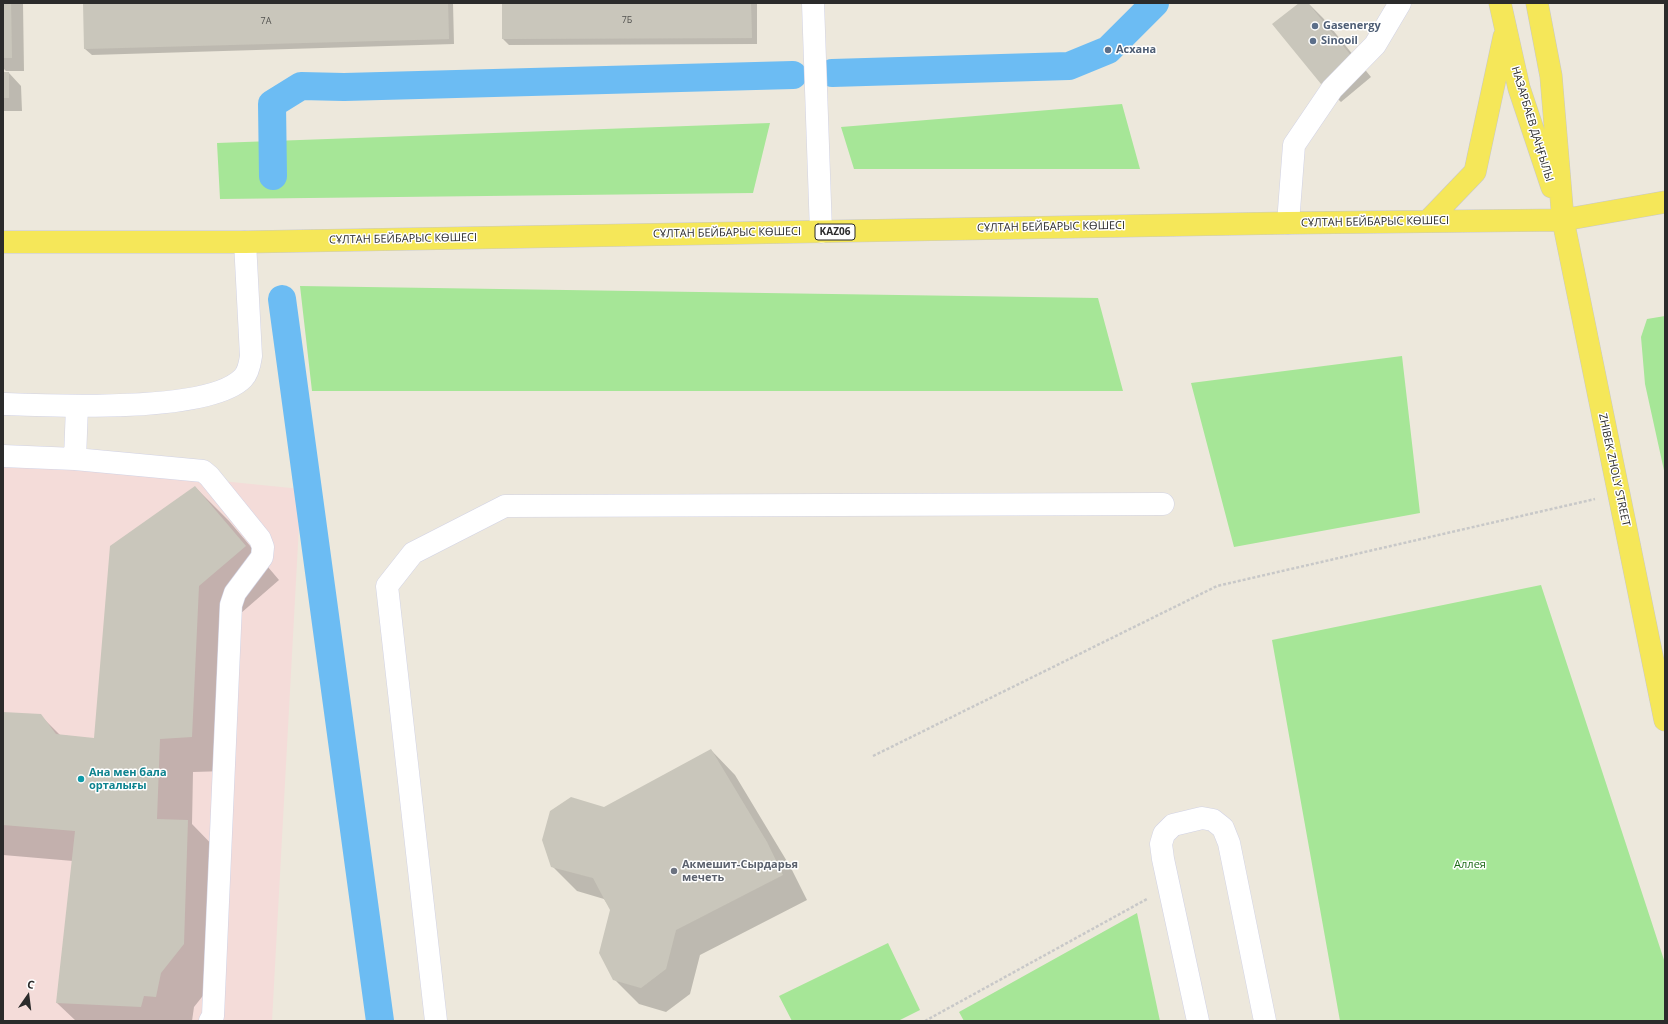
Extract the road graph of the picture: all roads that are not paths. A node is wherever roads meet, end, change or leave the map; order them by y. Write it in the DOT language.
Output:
graph roads {
  1 [pos="813,3"];
  2 [pos="1400,3"];
  3 [pos="1500,3"];
  4 [pos="1537,3"];
  5 [pos="1506,28"];
  6 [pos="1665,202"];
  7 [pos="1563,220"];
  8 [pos="1428,222"];
  9 [pos="1288,223"];
  10 [pos="821,232"];
  11 [pos="3,242"];
  12 [pos="245,242"];
  13 [pos="3,404"];
  14 [pos="76,406"];
  15 [pos="3,456"];
  16 [pos="75,459"];
  17 [pos="1163,504"];
  18 [pos="1665,720"];
  19 [pos="210,1021"];
  20 [pos="436,1021"];
  21 [pos="1198,1021"];
  22 [pos="1265,1021"];
  1 -- 10 [label="lane"];
  2 -- 9 [label="lane"];
  3 -- 5 [label="main road, НАЗАРБАЕВ ДАҢҒЫЛЫ"];
  4 -- 7 [label="main road"];
  5 -- 7 [label="main road, НАЗАРБАЕВ ДАҢҒЫЛЫ"];
  5 -- 8 [label="main road"];
  6 -- 7 [label="main road, СҰЛТАН БЕЙБАРЫС КӨШЕСІ / KAZ06"];
  7 -- 8 [label="main road, СҰЛТАН БЕЙБАРЫС КӨШЕСІ / KAZ06"];
  7 -- 18 [label="main road, ZHIBEK ZHOLY STREET"];
  8 -- 9 [label="main road, СҰЛТАН БЕЙБАРЫС КӨШЕСІ / KAZ06"];
  9 -- 10 [label="main road, СҰЛТАН БЕЙБАРЫС КӨШЕСІ / KAZ06"];
  10 -- 12 [label="main road, СҰЛТАН БЕЙБАРЫС КӨШЕСІ / KAZ06"];
  11 -- 12 [label="main road, СҰЛТАН БЕЙБАРЫС КӨШЕСІ / KAZ06"];
  12 -- 14 [label="lane"];
  13 -- 14 [label="lane"];
  14 -- 16 [label="lane"];
  15 -- 16 [label="lane"];
  16 -- 19 [label="lane"];
  17 -- 20 [label="lane"];
  21 -- 22 [label="lane"];
}
